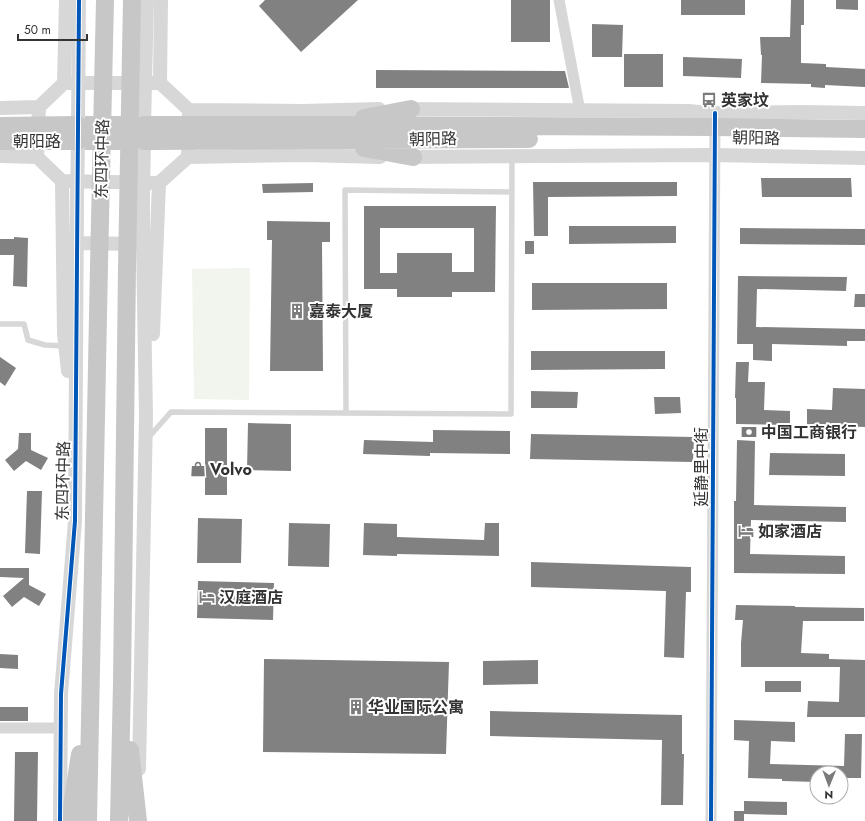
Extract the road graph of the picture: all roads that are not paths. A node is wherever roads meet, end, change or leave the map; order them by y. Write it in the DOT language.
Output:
graph roads {
  1 [pos="66,0"];
  2 [pos="79,0"];
  3 [pos="105,0"];
  4 [pos="132,0"];
  5 [pos="147,0"];
  6 [pos="161,0"];
  7 [pos="559,0"];
  8 [pos="64,83"];
  9 [pos="160,83"];
  10 [pos="38,107"];
  11 [pos="0,108"];
  12 [pos="411,108"];
  13 [pos="189,110"];
  14 [pos="580,111"];
  15 [pos="865,113"];
  16 [pos="0,126"];
  17 [pos="715,126"];
  18 [pos="865,129"];
  19 [pos="78,133"];
  20 [pos="144,133"];
  21 [pos="324,133"];
  22 [pos="865,139"];
  23 [pos="0,141"];
  24 [pos="714,155"];
  25 [pos="0,156"];
  26 [pos="37,157"];
  27 [pos="188,157"];
  28 [pos="413,157"];
  29 [pos="512,157"];
  30 [pos="865,158"];
  31 [pos="62,181"];
  32 [pos="159,183"];
  33 [pos="512,192"];
  34 [pos="77,242"];
  35 [pos="142,244"];
  36 [pos="0,324"];
  37 [pos="66,346"];
  38 [pos="346,413"];
  39 [pos="146,416"];
  40 [pos="146,441"];
  41 [pos="75,459"];
  42 [pos="122,683"];
  43 [pos="91,684"];
  44 [pos="0,728"];
  45 [pos="62,728"];
  46 [pos="60,821"];
  47 [pos="70,821"];
  48 [pos="88,821"];
  49 [pos="119,821"];
  50 [pos="138,821"];
  51 [pos="711,821"];
  1 -- 8 [label="street"];
  2 -- 19 [label="street, 东四环中路, bridge"];
  3 -- 43 [label="highway, 东四环中路, bridge"];
  4 -- 42 [label="highway, 东四环中路, bridge"];
  5 -- 20 [label="street, bridge"];
  6 -- 9 [label="street"];
  7 -- 14 [label="street"];
  8 -- 9 [label="street"];
  8 -- 10 [label="street"];
  9 -- 13 [label="street"];
  10 -- 11 [label="street"];
  10 -- 26 [label="street"];
  12 -- 13 [label="street, 朝阳路"];
  12 -- 14 [label="street, 朝阳路"];
  12 -- 21 [label="highway"];
  13 -- 27 [label="street"];
  14 -- 17 [label="street, 朝阳路"];
  15 -- 17 [label="street, 朝阳路"];
  16 -- 19 [label="highway, 朝阳路, bridge"];
  17 -- 18 [label="highway, 朝阳路"];
  17 -- 21 [label="highway, 朝阳路"];
  17 -- 22 [label="highway, 朝阳路"];
  17 -- 24 [label="street, 延静里中街"];
  19 -- 20 [label="highway, 朝阳路, bridge"];
  19 -- 23 [label="highway, 朝阳路, bridge"];
  19 -- 34 [label="street, 东四环中路, bridge"];
  20 -- 21 [label="highway, 朝阳路, bridge"];
  20 -- 35 [label="street, bridge"];
  21 -- 28 [label="highway"];
  24 -- 29 [label="street, 朝阳路"];
  24 -- 30 [label="street, 朝阳路"];
  24 -- 51 [label="street, 延静里中街"];
  25 -- 26 [label="street, 朝阳路"];
  26 -- 31 [label="street"];
  27 -- 28 [label="street, 朝阳路"];
  27 -- 32 [label="street"];
  28 -- 29 [label="street, 朝阳路"];
  29 -- 33 [label="lane"];
  31 -- 32 [label="street"];
  31 -- 37 [label="street, 东四环中路"];
  32 -- 39 [label="street"];
  33 -- 38 [label="lane"];
  33 -- 38 [label="lane"];
  34 -- 35 [label="street"];
  34 -- 41 [label="street, 东四环中路"];
  35 -- 39 [label="street"];
  36 -- 37 [label="lane"];
  37 -- 41 [label="street, 东四环中路"];
  38 -- 40 [label="lane"];
  39 -- 40 [label="street"];
  40 -- 50 [label="street"];
  41 -- 45 [label="street, 东四环中路"];
  42 -- 49 [label="highway, 东四环中路"];
  42 -- 50 [label="highway"];
  43 -- 47 [label="highway"];
  43 -- 48 [label="highway, 东四环中路"];
  44 -- 45 [label="street"];
  45 -- 46 [label="street, 东四环中路"];
}
